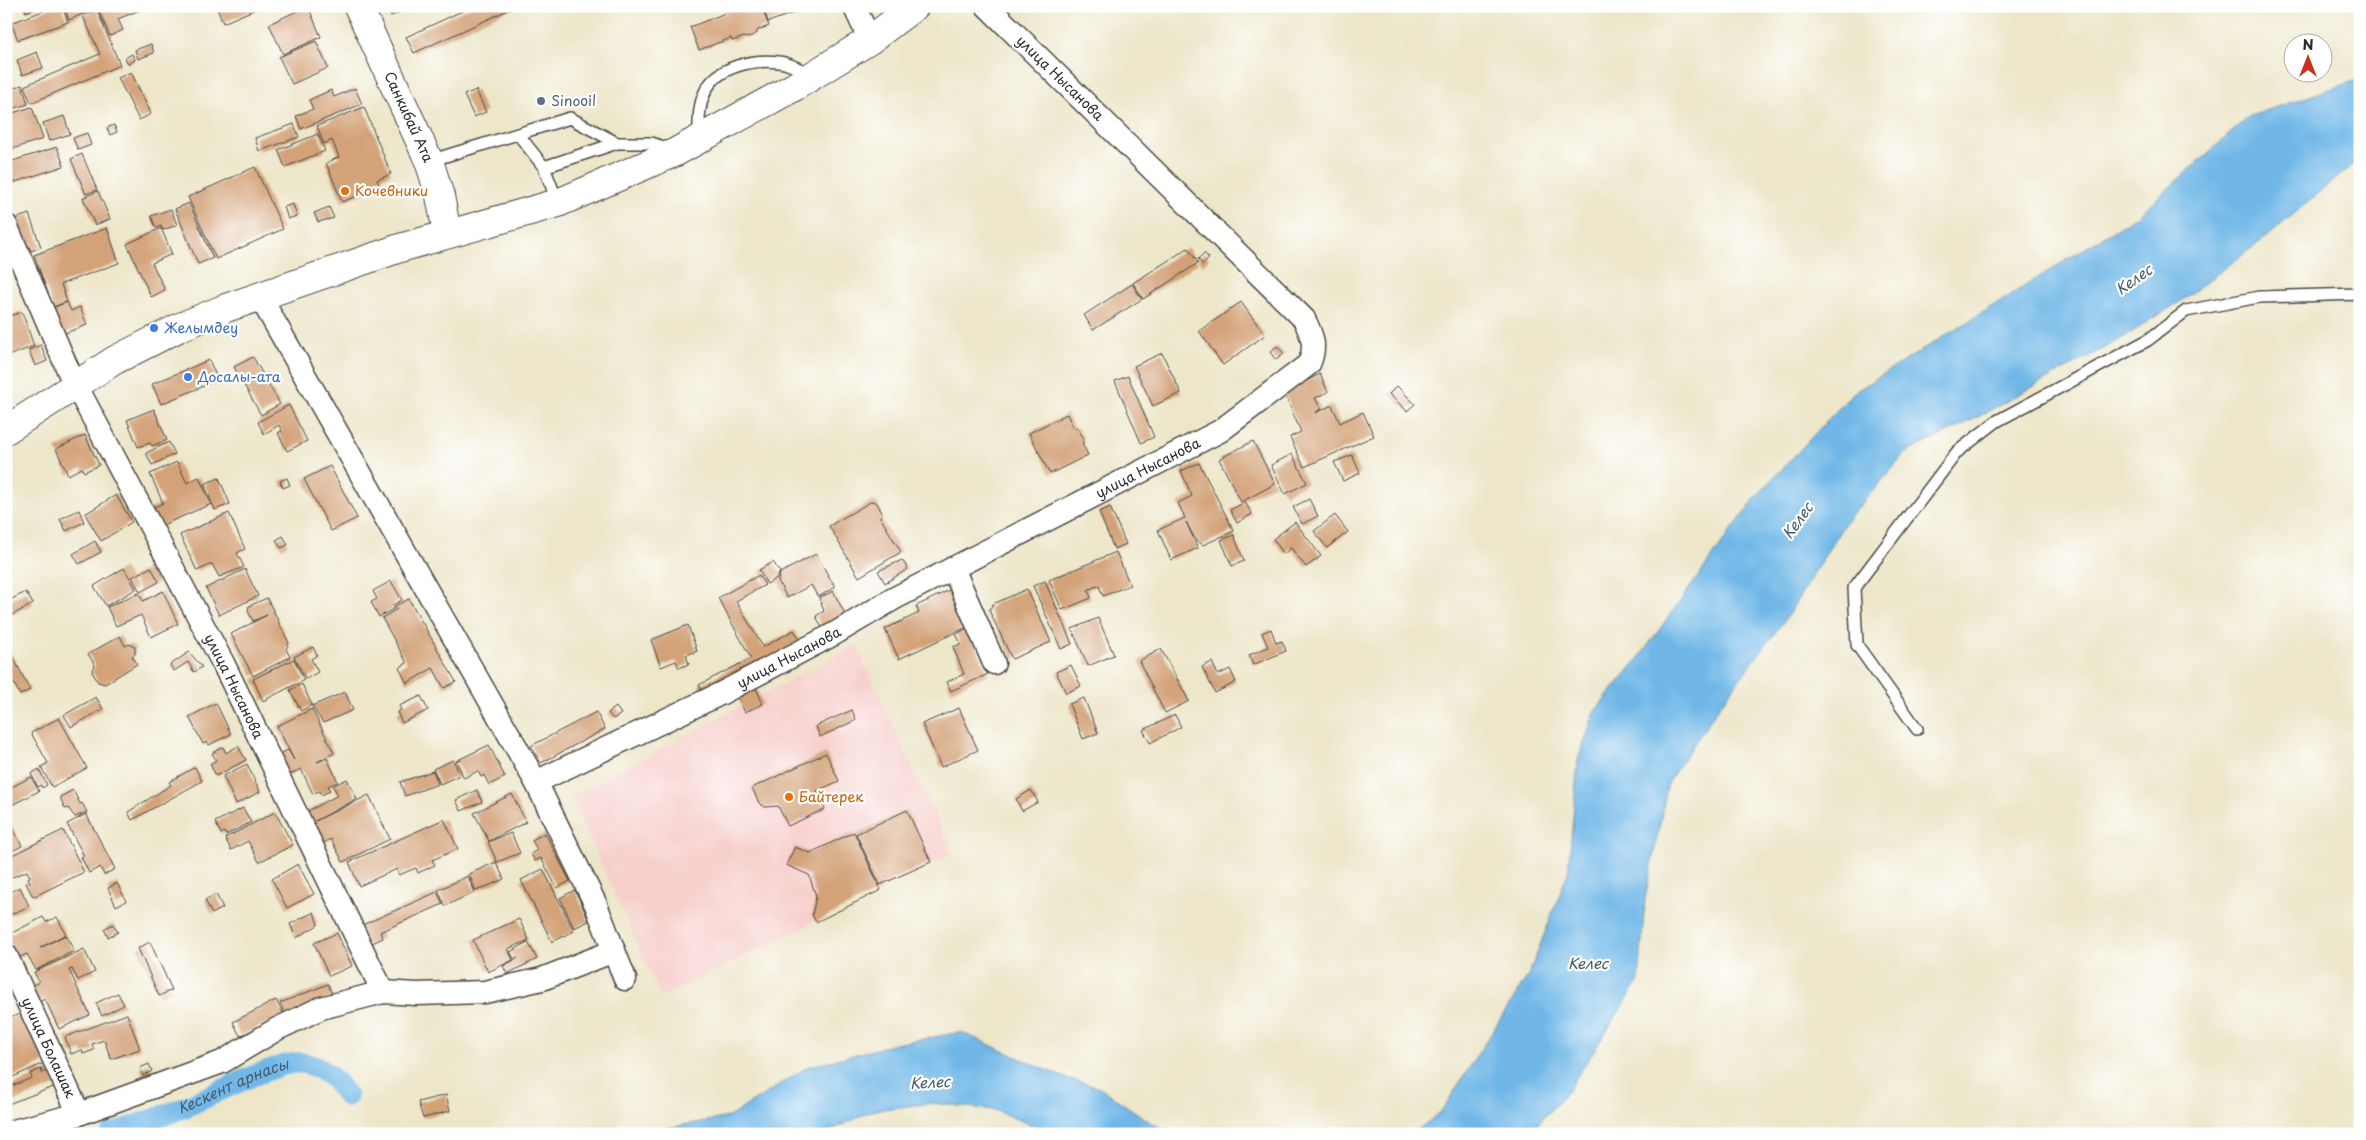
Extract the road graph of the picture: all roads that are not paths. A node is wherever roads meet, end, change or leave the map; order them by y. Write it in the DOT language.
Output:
graph roads {
  1 [pos="358,6"];
  2 [pos="854,6"];
  3 [pos="915,6"];
  4 [pos="987,6"];
  5 [pos="870,40"];
  6 [pos="812,75"];
  7 [pos="518,134"];
  8 [pos="617,143"];
  9 [pos="687,146"];
  10 [pos="429,161"];
  11 [pos="544,167"];
  12 [pos="558,203"];
  13 [pos="6,225"];
  14 [pos="447,233"];
  15 [pos="2360,294"];
  16 [pos="259,295"];
  17 [pos="74,386"];
  18 [pos="6,430"];
  19 [pos="953,568"];
  20 [pos="994,663"];
  21 [pos="1917,729"];
  22 [pos="536,782"];
  23 [pos="614,951"];
  24 [pos="6,955"];
  25 [pos="625,978"];
  26 [pos="383,992"];
  27 [pos="79,1114"];
  28 [pos="6,1133"];
  1 -- 10 [label="main road, Санкибай Ата"];
  2 -- 5 [label="street"];
  3 -- 5 [label="main road"];
  4 -- 19 [label="street, улица Нысанова"];
  5 -- 6 [label="main road"];
  6 -- 9 [label="main road"];
  6 -- 9 [label="lane"];
  7 -- 8 [label="lane"];
  7 -- 10 [label="lane"];
  7 -- 11 [label="lane"];
  8 -- 9 [label="lane"];
  8 -- 11 [label="lane"];
  9 -- 12 [label="main road"];
  10 -- 14 [label="main road, Санкибай Ата"];
  11 -- 12 [label="lane"];
  12 -- 14 [label="main road"];
  13 -- 17 [label="street, улица Нысанова"];
  14 -- 16 [label="main road"];
  15 -- 21 [label="lane"];
  16 -- 17 [label="main road"];
  16 -- 22 [label="street"];
  17 -- 18 [label="main road"];
  17 -- 26 [label="street, улица Нысанова"];
  19 -- 20 [label="street"];
  19 -- 22 [label="street, улица Нысанова"];
  22 -- 23 [label="street"];
  23 -- 25 [label="street"];
  23 -- 26 [label="street"];
  24 -- 27 [label="street, улица Болашак"];
  26 -- 27 [label="street"];
  27 -- 28 [label="street"];
}
